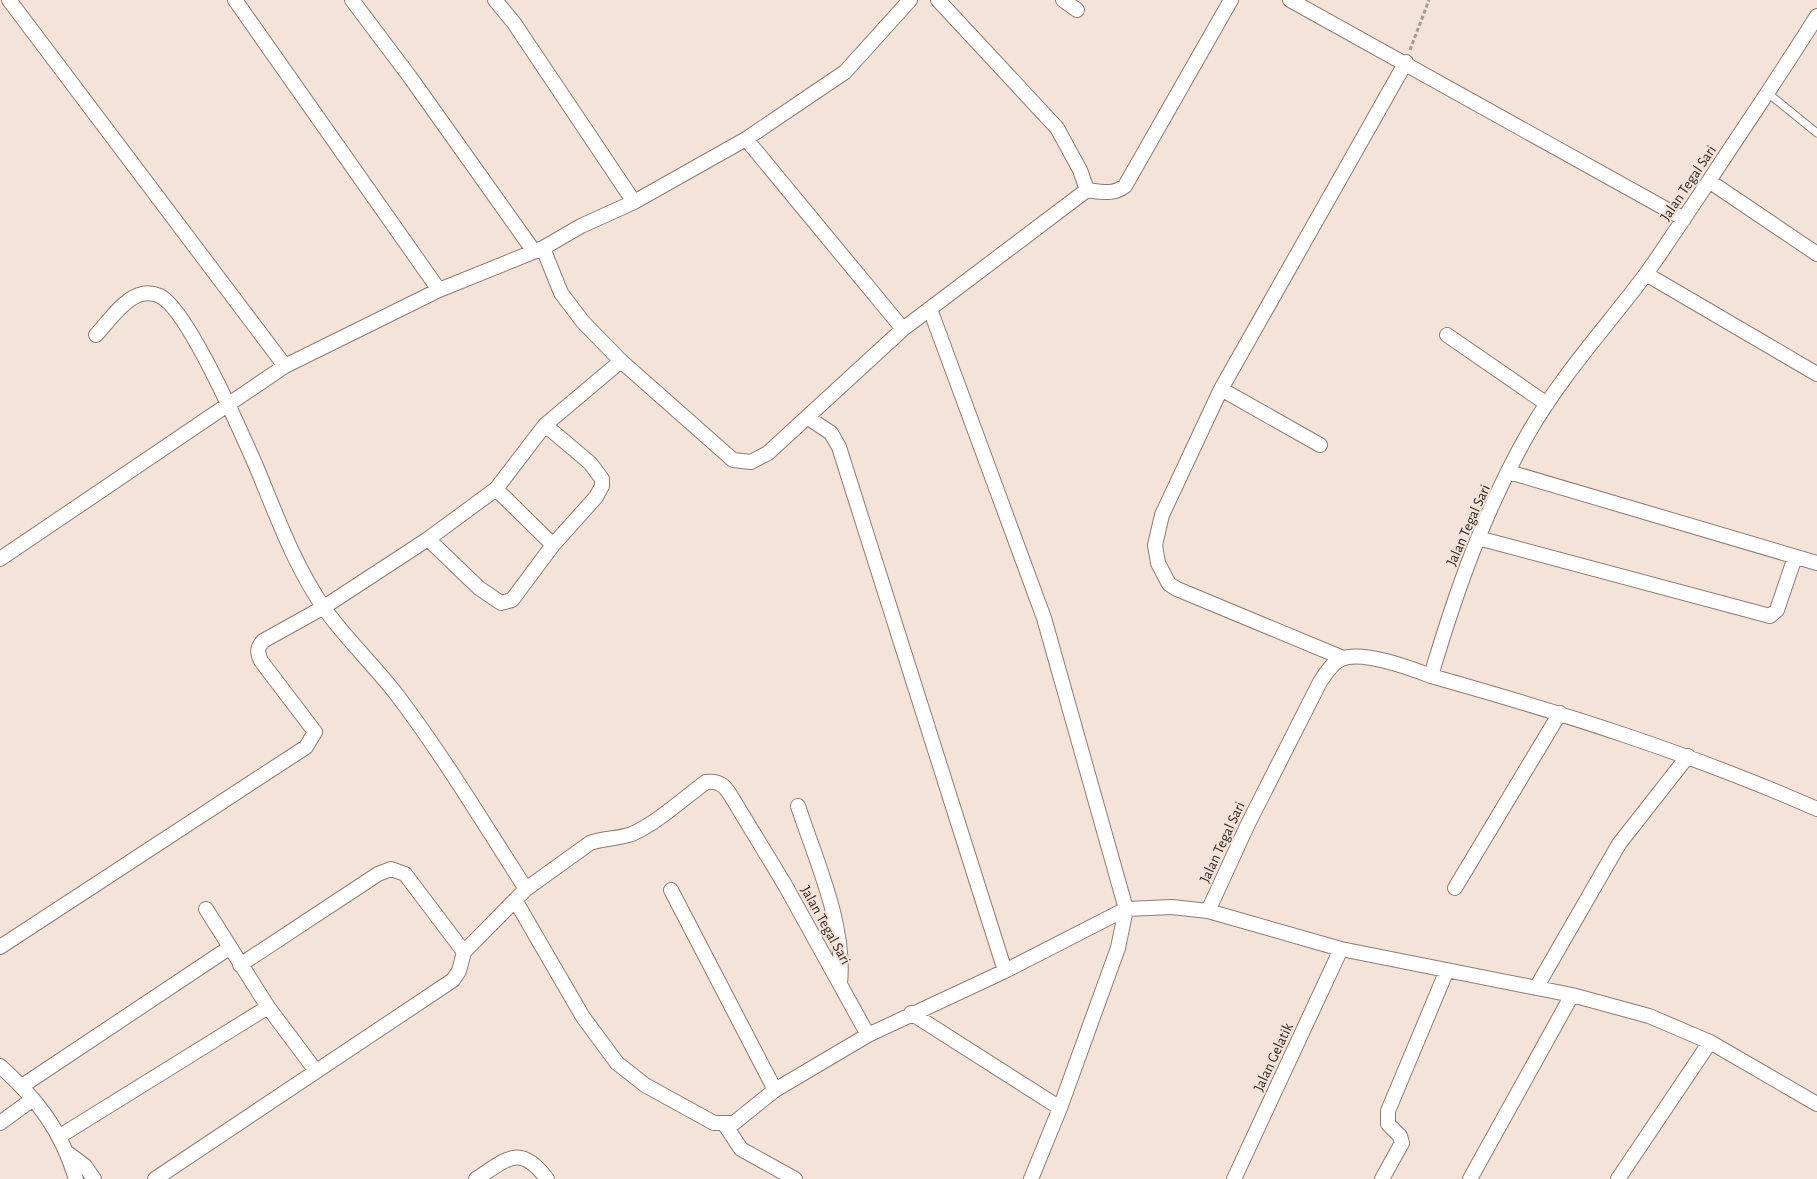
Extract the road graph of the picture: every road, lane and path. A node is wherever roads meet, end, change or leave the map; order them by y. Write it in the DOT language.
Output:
graph roads {
  1 [pos="9,0"];
  2 [pos="235,0"];
  3 [pos="352,0"];
  4 [pos="495,0"];
  5 [pos="909,0"];
  6 [pos="938,0"];
  7 [pos="1063,0"];
  8 [pos="1231,0"];
  9 [pos="1290,0"];
  10 [pos="1429,0"];
  11 [pos="1077,10"];
  12 [pos="1817,16"];
  13 [pos="1406,62"];
  14 [pos="1769,94"];
  15 [pos="1817,133"];
  16 [pos="746,140"];
  17 [pos="1709,181"];
  18 [pos="1087,190"];
  19 [pos="634,202"];
  20 [pos="1684,219"];
  21 [pos="538,249"];
  22 [pos="1817,254"];
  23 [pos="1646,274"];
  24 [pos="439,290"];
  25 [pos="930,309"];
  26 [pos="902,329"];
  27 [pos="96,335"];
  28 [pos="1447,335"];
  29 [pos="621,361"];
  30 [pos="285,366"];
  31 [pos="1817,374"];
  32 [pos="1221,389"];
  33 [pos="229,403"];
  34 [pos="1547,404"];
  35 [pos="807,417"];
  36 [pos="545,425"];
  37 [pos="1320,445"];
  38 [pos="1509,472"];
  39 [pos="496,489"];
  40 [pos="1478,538"];
  41 [pos="428,539"];
  42 [pos="553,545"];
  43 [pos="1795,557"];
  44 [pos="0,559"];
  45 [pos="1817,563"];
  46 [pos="324,607"];
  47 [pos="1343,658"];
  48 [pos="1431,676"];
  49 [pos="1560,713"];
  50 [pos="1688,756"];
  51 [pos="798,806"];
  52 [pos="1817,809"];
  53 [pos="526,888"];
  54 [pos="1455,888"];
  55 [pos="671,890"];
  56 [pos="515,900"];
  57 [pos="206,909"];
  58 [pos="1126,909"];
  59 [pos="1208,911"];
  60 [pos="0,947"];
  61 [pos="229,948"];
  62 [pos="1341,948"];
  63 [pos="464,952"];
  64 [pos="240,965"];
  65 [pos="1447,970"];
  66 [pos="1005,971"];
  67 [pos="840,984"];
  68 [pos="1536,988"];
  69 [pos="1572,995"];
  70 [pos="268,1007"];
  71 [pos="911,1013"];
  72 [pos="868,1034"];
  73 [pos="1710,1042"];
  74 [pos="0,1066"];
  75 [pos="316,1071"];
  76 [pos="22,1086"];
  77 [pos="775,1090"];
  78 [pos="33,1099"];
  79 [pos="1817,1104"];
  80 [pos="1060,1108"];
  81 [pos="0,1123"];
  82 [pos="724,1125"];
  83 [pos="60,1136"];
  84 [pos="69,1154"];
  85 [pos="76,1179"];
  86 [pos="94,1179"];
  87 [pos="155,1179"];
  88 [pos="476,1179"];
  89 [pos="547,1179"];
  90 [pos="795,1179"];
  91 [pos="1031,1179"];
  92 [pos="1234,1179"];
  93 [pos="1382,1179"];
  94 [pos="1470,1179"];
  95 [pos="1618,1179"];
  1 -- 30 [label="street"];
  2 -- 24 [label="street"];
  3 -- 21 [label="street"];
  4 -- 19 [label="street"];
  5 -- 16 [label="street"];
  6 -- 18 [label="street"];
  7 -- 11 [label="street"];
  8 -- 18 [label="street"];
  9 -- 13 [label="street"];
  10 -- 13 [label="path"];
  12 -- 14 [label="street, Jalan Tegal Sari"];
  13 -- 20 [label="street"];
  13 -- 32 [label="street"];
  14 -- 15 [label="lane"];
  14 -- 17 [label="street, Jalan Tegal Sari"];
  16 -- 19 [label="street"];
  16 -- 26 [label="street"];
  17 -- 20 [label="street, Jalan Tegal Sari"];
  17 -- 22 [label="street"];
  18 -- 25 [label="street"];
  19 -- 21 [label="street"];
  20 -- 23 [label="street, Jalan Tegal Sari"];
  21 -- 24 [label="street"];
  21 -- 29 [label="street"];
  23 -- 31 [label="street"];
  23 -- 34 [label="street, Jalan Tegal Sari"];
  24 -- 30 [label="street"];
  25 -- 26 [label="street"];
  25 -- 58 [label="street"];
  26 -- 35 [label="street"];
  27 -- 33 [label="street"];
  28 -- 34 [label="street"];
  29 -- 35 [label="street"];
  29 -- 36 [label="street"];
  30 -- 33 [label="street"];
  32 -- 37 [label="street"];
  32 -- 47 [label="street"];
  33 -- 44 [label="street"];
  33 -- 46 [label="street"];
  34 -- 38 [label="street, Jalan Tegal Sari"];
  35 -- 66 [label="street"];
  36 -- 39 [label="street"];
  36 -- 42 [label="street"];
  38 -- 40 [label="street, Jalan Tegal Sari"];
  38 -- 43 [label="street"];
  39 -- 41 [label="street"];
  39 -- 42 [label="street"];
  40 -- 43 [label="street"];
  40 -- 48 [label="street, Jalan Tegal Sari"];
  41 -- 42 [label="street"];
  41 -- 46 [label="street"];
  43 -- 45 [label="street"];
  46 -- 53 [label="street"];
  46 -- 60 [label="street"];
  47 -- 48 [label="street"];
  47 -- 59 [label="street, Jalan Tegal Sari"];
  48 -- 49 [label="street"];
  49 -- 50 [label="street"];
  49 -- 54 [label="street"];
  50 -- 52 [label="street"];
  50 -- 68 [label="street"];
  51 -- 67 [label="street"];
  53 -- 56 [label="street"];
  53 -- 67 [label="street, Jalan Tegal Sari"];
  55 -- 77 [label="street"];
  56 -- 63 [label="street"];
  56 -- 82 [label="street"];
  57 -- 61 [label="street"];
  58 -- 59 [label="street"];
  58 -- 66 [label="street"];
  58 -- 80 [label="street"];
  59 -- 62 [label="street"];
  61 -- 64 [label="street"];
  61 -- 76 [label="street"];
  62 -- 65 [label="street"];
  62 -- 92 [label="street, Jalan Gelatik"];
  63 -- 64 [label="street"];
  63 -- 75 [label="street"];
  64 -- 70 [label="street"];
  65 -- 68 [label="street"];
  65 -- 93 [label="street"];
  66 -- 71 [label="street"];
  67 -- 72 [label="street, Jalan Tegal Sari"];
  68 -- 69 [label="street"];
  69 -- 73 [label="street"];
  69 -- 94 [label="street"];
  70 -- 75 [label="street"];
  70 -- 83 [label="street"];
  71 -- 72 [label="street"];
  71 -- 80 [label="street"];
  72 -- 77 [label="street"];
  73 -- 79 [label="street"];
  73 -- 95 [label="street"];
  74 -- 76 [label="street"];
  75 -- 87 [label="street"];
  76 -- 78 [label="street"];
  77 -- 82 [label="street"];
  78 -- 81 [label="street"];
  78 -- 83 [label="street"];
  80 -- 91 [label="street"];
  82 -- 90 [label="street"];
  83 -- 84 [label="street"];
  84 -- 85 [label="street"];
  84 -- 86 [label="street"];
  88 -- 89 [label="street"];
}
